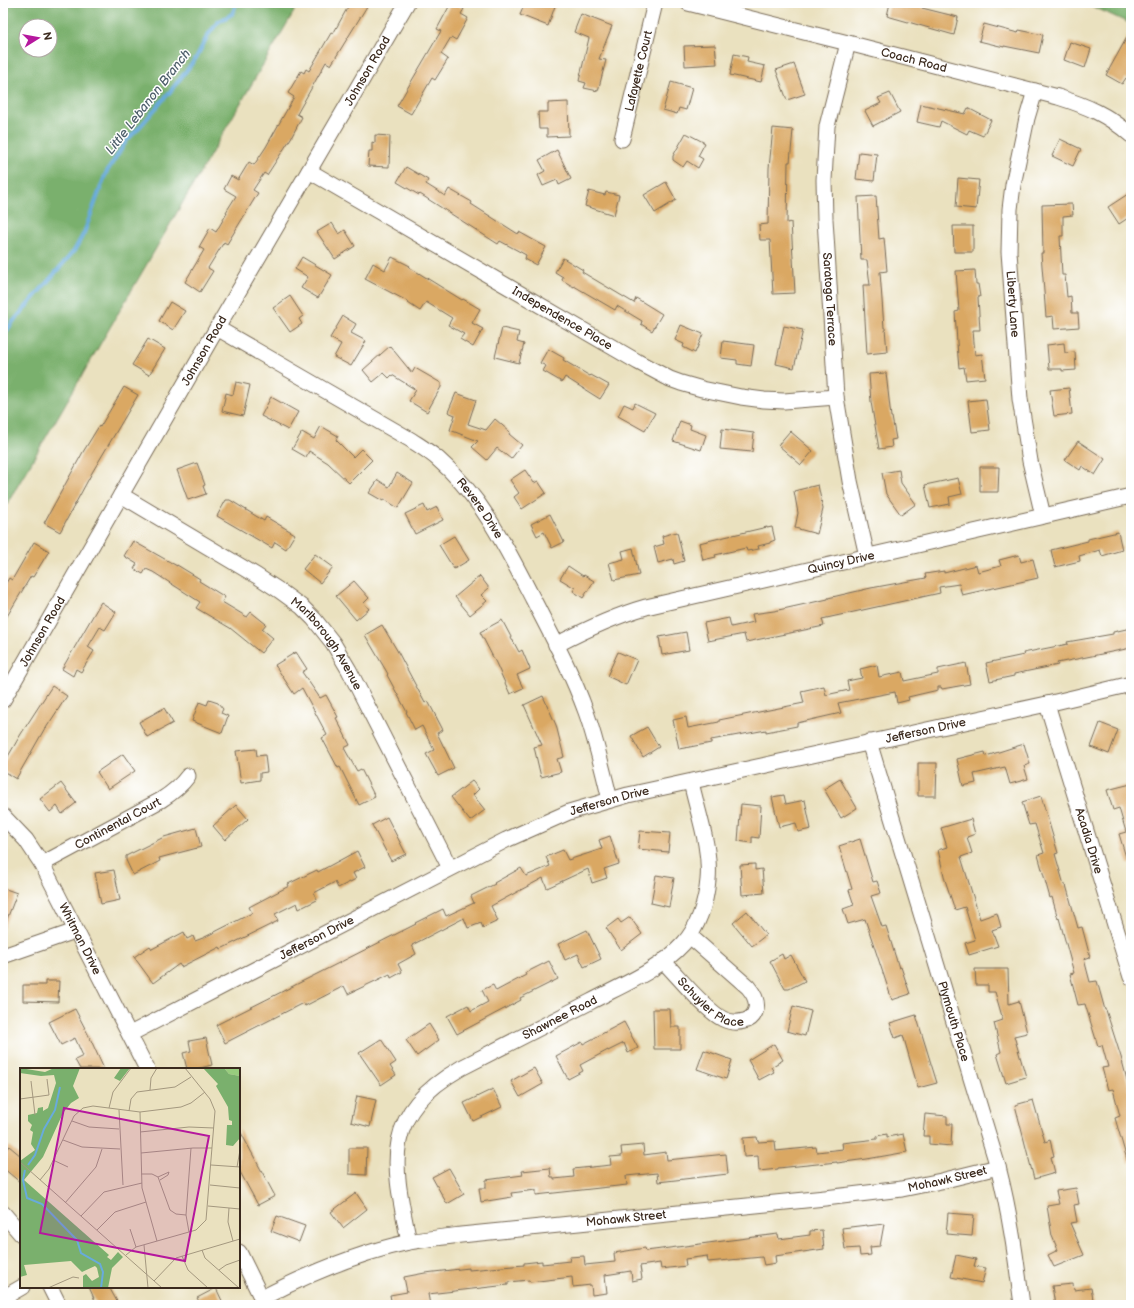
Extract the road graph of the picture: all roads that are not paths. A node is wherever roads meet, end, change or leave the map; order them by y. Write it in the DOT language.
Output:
graph roads {
  1 [pos="407,3"];
  2 [pos="655,3"];
  3 [pos="688,3"];
  4 [pos="848,42"];
  5 [pos="1035,91"];
  6 [pos="1131,135"];
  7 [pos="622,139"];
  8 [pos="309,171"];
  9 [pos="217,328"];
  10 [pos="836,397"];
  11 [pos="121,495"];
  12 [pos="1131,496"];
  13 [pos="1044,516"];
  14 [pos="867,556"];
  15 [pos="556,645"];
  16 [pos="1131,684"];
  17 [pos="3,700"];
  18 [pos="1047,704"];
  19 [pos="869,742"];
  20 [pos="188,776"];
  21 [pos="691,782"];
  22 [pos="610,800"];
  23 [pos="3,816"];
  24 [pos="42,864"];
  25 [pos="450,868"];
  26 [pos="76,930"];
  27 [pos="690,936"];
  28 [pos="3,956"];
  29 [pos="663,961"];
  30 [pos="1131,977"];
  31 [pos="130,1034"];
  32 [pos="147,1068"];
  33 [pos="998,1167"];
  34 [pos="3,1213"];
  35 [pos="20,1233"];
  36 [pos="409,1242"];
  37 [pos="240,1254"];
  38 [pos="20,1288"];
  39 [pos="50,1288"];
  40 [pos="3,1298"];
  41 [pos="264,1301"];
  42 [pos="59,1305"];
  43 [pos="1022,1305"];
  1 -- 8 [label="street, Johnson Road"];
  2 -- 7 [label="street, Lafayette Court"];
  3 -- 4 [label="street, Coach Road"];
  4 -- 5 [label="street, Coach Road"];
  4 -- 10 [label="street, Saratoga Terrace"];
  5 -- 6 [label="street, Coach Road"];
  5 -- 13 [label="street, Liberty Lane"];
  8 -- 9 [label="street, Johnson Road"];
  8 -- 10 [label="street, Independence Place"];
  9 -- 11 [label="street, Johnson Road"];
  9 -- 15 [label="street, Revere Drive"];
  10 -- 14 [label="street, Saratoga Terrace"];
  11 -- 17 [label="street, Johnson Road"];
  11 -- 25 [label="street, Marlborough Avenue"];
  12 -- 13 [label="street, Quincy Drive"];
  13 -- 14 [label="street, Quincy Drive"];
  14 -- 15 [label="street, Quincy Drive"];
  15 -- 22 [label="street, Revere Drive"];
  16 -- 18 [label="street, Jefferson Drive"];
  18 -- 19 [label="street, Jefferson Drive"];
  18 -- 30 [label="street, Acadia Drive"];
  19 -- 21 [label="street, Jefferson Drive"];
  19 -- 33 [label="street, Plymouth Place"];
  20 -- 24 [label="street, Continental Court"];
  21 -- 22 [label="street, Jefferson Drive"];
  21 -- 27 [label="street, Shawnee Road"];
  22 -- 25 [label="street, Jefferson Drive"];
  23 -- 24 [label="street, Whitman Drive"];
  24 -- 26 [label="street, Whitman Drive"];
  25 -- 31 [label="street, Jefferson Drive"];
  26 -- 28 [label="street"];
  26 -- 31 [label="street, Whitman Drive"];
  27 -- 29 [label="street, Shawnee Road"];
  27 -- 29 [label="street, Schuyler Place"];
  29 -- 36 [label="street, Shawnee Road"];
  31 -- 32 [label="street, Whitman Drive"];
  33 -- 36 [label="street, Mohawk Street"];
  33 -- 43 [label="street, Plymouth Place"];
  34 -- 35 [label="street"];
  36 -- 41 [label="street, Mohawk Street"];
  37 -- 41 [label="street"];
  38 -- 40 [label="street"];
  39 -- 42 [label="street"];
}
